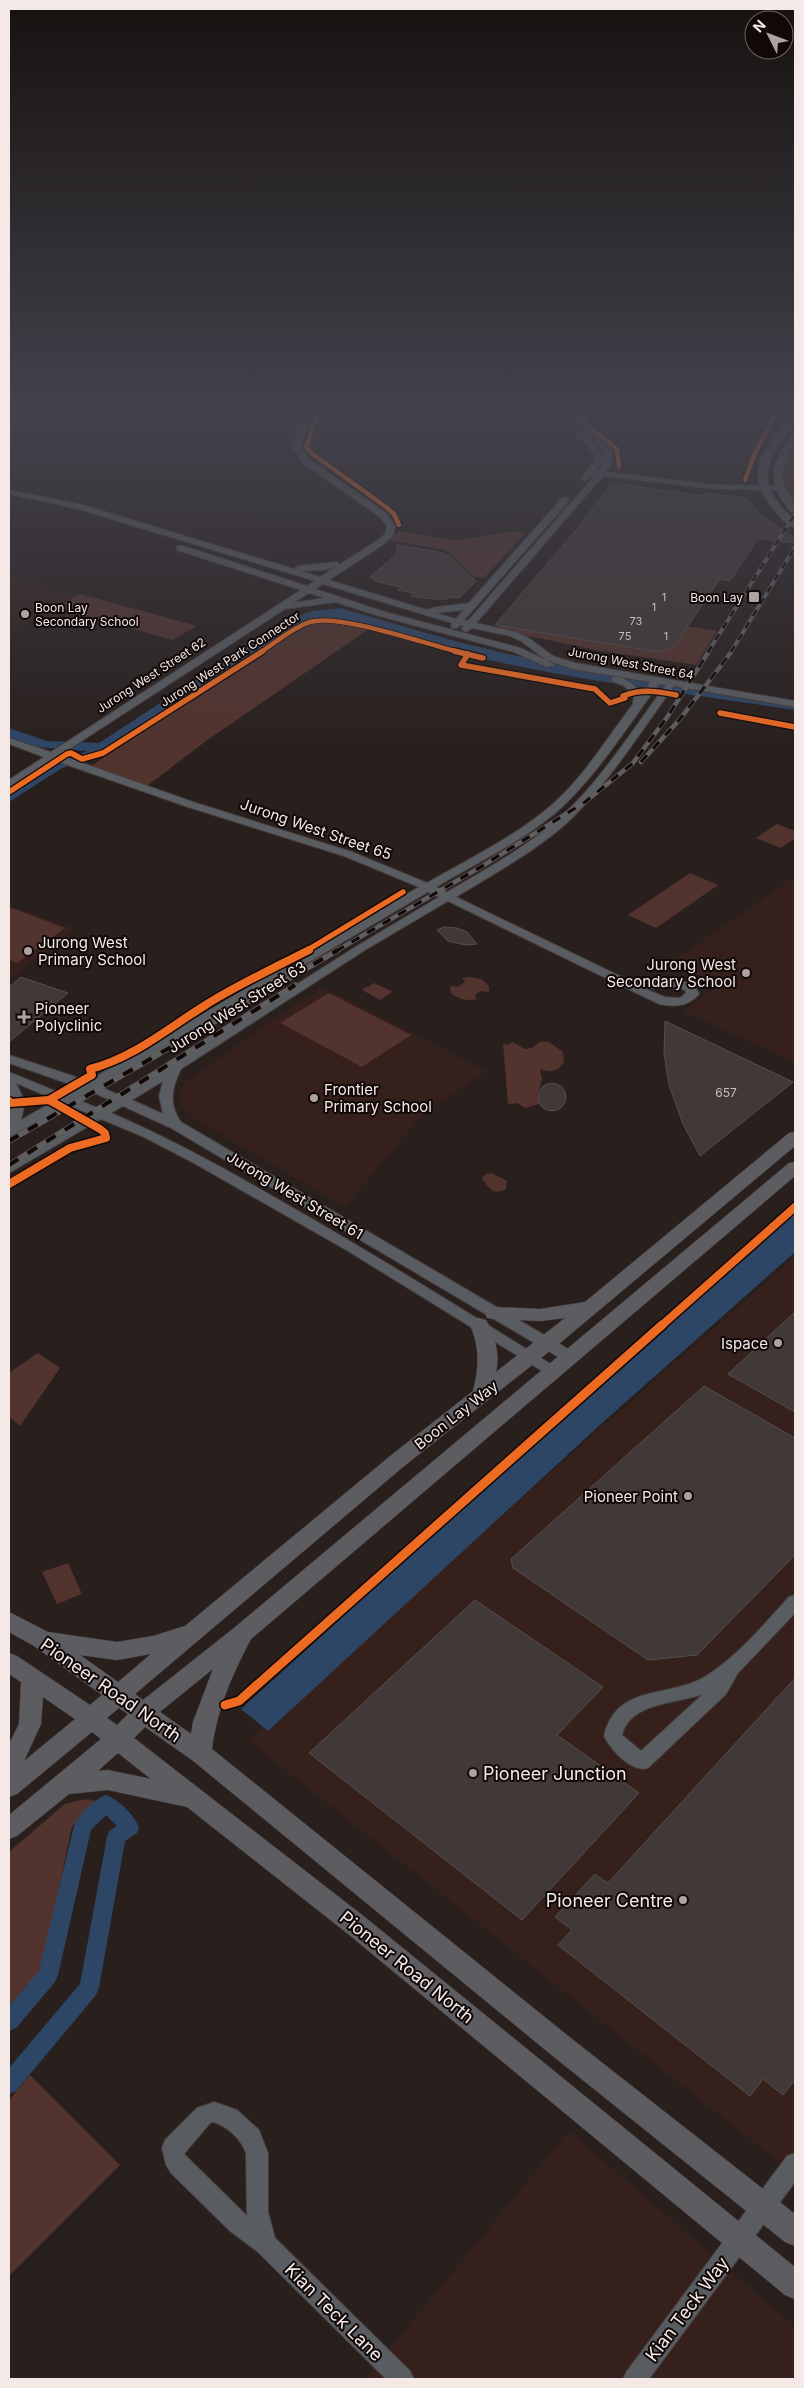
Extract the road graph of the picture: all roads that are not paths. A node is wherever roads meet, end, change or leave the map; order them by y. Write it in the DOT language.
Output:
graph roads {
  1 [pos="105,524"];
  2 [pos="136,524"];
  3 [pos="378,524"];
  4 [pos="390,524"];
  5 [pos="544,524"];
  6 [pos="557,524"];
  7 [pos="335,564"];
  8 [pos="345,566"];
  9 [pos="287,569"];
  10 [pos="312,577"];
  11 [pos="277,579"];
  12 [pos="324,581"];
  13 [pos="298,586"];
  14 [pos="348,588"];
  15 [pos="309,590"];
  16 [pos="282,595"];
  17 [pos="352,604"];
  18 [pos="474,605"];
  19 [pos="406,607"];
  20 [pos="486,609"];
  21 [pos="274,613"];
  22 [pos="458,622"];
  23 [pos="471,625"];
  24 [pos="493,630"];
  25 [pos="448,633"];
  26 [pos="460,635"];
  27 [pos="615,679"];
  28 [pos="654,683"];
  29 [pos="670,686"];
  30 [pos="795,704"];
  31 [pos="638,707"];
  32 [pos="795,710"];
  33 [pos="9,741"];
  34 [pos="45,754"];
  35 [pos="9,774"];
  36 [pos="9,784"];
  37 [pos="428,888"];
  38 [pos="448,897"];
  39 [pos="630,986"];
  40 [pos="9,1059"];
  41 [pos="177,1065"];
  42 [pos="9,1076"];
  43 [pos="9,1083"];
  44 [pos="89,1086"];
  45 [pos="67,1099"];
  46 [pos="122,1099"];
  47 [pos="100,1113"];
  48 [pos="176,1125"];
  49 [pos="11,1132"];
  50 [pos="795,1137"];
  51 [pos="795,1167"];
  52 [pos="9,1169"];
  53 [pos="589,1307"];
  54 [pos="494,1312"];
  55 [pos="479,1325"];
  56 [pos="546,1342"];
  57 [pos="570,1356"];
  58 [pos="528,1357"];
  59 [pos="552,1372"];
  60 [pos="481,1396"];
  61 [pos="792,1610"];
  62 [pos="9,1621"];
  63 [pos="196,1630"];
  64 [pos="242,1634"];
  65 [pos="42,1640"];
  66 [pos="9,1662"];
  67 [pos="732,1668"];
  68 [pos="33,1678"];
  69 [pos="118,1695"];
  70 [pos="143,1714"];
  71 [pos="91,1718"];
  72 [pos="117,1738"];
  73 [pos="200,1753"];
  74 [pos="9,1768"];
  75 [pos="62,1785"];
  76 [pos="9,1787"];
  77 [pos="195,1798"];
  78 [pos="9,1829"];
  79 [pos="795,2164"];
  80 [pos="765,2207"];
  81 [pos="795,2232"];
  82 [pos="740,2238"];
  83 [pos="266,2244"];
  84 [pos="795,2285"];
  85 [pos="402,2379"];
  86 [pos="635,2379"];
  1 -- 11 [label="street, Jurong West Street 64"];
  2 -- 9 [label="street, Jurong West Street 64"];
  3 -- 7 [label="street, Jurong West Street 62"];
  4 -- 8 [label="street, Jurong West Street 62"];
  5 -- 18 [label="street"];
  6 -- 20 [label="street"];
  7 -- 9 [label="street"];
  7 -- 10 [label="street, Jurong West Street 62"];
  8 -- 12 [label="street, Jurong West Street 62"];
  8 -- 14 [label="street"];
  9 -- 10 [label="street, Jurong West Street 64"];
  10 -- 12 [label="street, Jurong West Street 64"];
  10 -- 13 [label="street, Jurong West Street 62"];
  11 -- 13 [label="street, Jurong West Street 64"];
  11 -- 16 [label="street"];
  12 -- 14 [label="street, Jurong West Street 64"];
  12 -- 15 [label="street, Jurong West Street 62"];
  13 -- 15 [label="street, Jurong West Street 64"];
  13 -- 16 [label="street, Jurong West Street 62"];
  14 -- 19 [label="street, Jurong West Street 64"];
  15 -- 17 [label="street, Jurong West Street 64"];
  15 -- 21 [label="street, Jurong West Street 62"];
  16 -- 34 [label="street, Jurong West Street 62"];
  17 -- 21 [label="street"];
  17 -- 25 [label="street, Jurong West Street 64"];
  18 -- 19 [label="street"];
  18 -- 22 [label="street"];
  19 -- 22 [label="street, Jurong West Street 64"];
  20 -- 23 [label="street"];
  20 -- 24 [label="street"];
  21 -- 34 [label="street, Jurong West Street 62"];
  22 -- 23 [label="street, Jurong West Street 64"];
  22 -- 25 [label="street"];
  23 -- 24 [label="street, Jurong West Street 64"];
  23 -- 26 [label="street"];
  24 -- 28 [label="street, Jurong West Street 64"];
  25 -- 26 [label="street, Jurong West Street 64"];
  26 -- 27 [label="street, Jurong West Street 64"];
  27 -- 28 [label="street, Jurong West Street 64"];
  27 -- 31 [label="street"];
  28 -- 29 [label="street, Jurong West Street 64"];
  28 -- 31 [label="street, Jurong West Street 63"];
  29 -- 30 [label="street, Jurong West Street 64"];
  29 -- 32 [label="street, Jurong West Street 64"];
  29 -- 38 [label="street, Jurong West Street 63"];
  31 -- 37 [label="street, Jurong West Street 63"];
  33 -- 34 [label="street, Jurong West Street 65"];
  34 -- 35 [label="street, Jurong West Street 62"];
  34 -- 36 [label="street, Jurong West Street 62"];
  34 -- 37 [label="street, Jurong West Street 65"];
  37 -- 38 [label="street, Jurong West Street 65"];
  37 -- 44 [label="street, Jurong West Street 63"];
  38 -- 39 [label="street, Jurong West Street 65"];
  38 -- 41 [label="street, Jurong West Street 63"];
  40 -- 44 [label="street, Jurong West Street 61"];
  41 -- 46 [label="street, Jurong West Street 63"];
  41 -- 48 [label="street"];
  42 -- 45 [label="street, Jurong West Street 61"];
  43 -- 49 [label="street"];
  44 -- 45 [label="street, Jurong West Street 63"];
  44 -- 46 [label="street, Jurong West Street 61"];
  45 -- 47 [label="street, Jurong West Street 61"];
  45 -- 49 [label="street, Jurong West Street 63"];
  46 -- 47 [label="street, Jurong West Street 63"];
  46 -- 48 [label="street, Jurong West Street 61"];
  47 -- 52 [label="street, Jurong West Street 63"];
  47 -- 55 [label="street, Jurong West Street 61"];
  48 -- 54 [label="street, Jurong West Street 61"];
  50 -- 53 [label="main road, Boon Lay Way"];
  51 -- 57 [label="main road, Boon Lay Way"];
  53 -- 54 [label="main road"];
  53 -- 56 [label="main road, Boon Lay Way"];
  54 -- 56 [label="street, Jurong West Street 61"];
  55 -- 58 [label="street, Jurong West Street 61"];
  55 -- 60 [label="main road"];
  56 -- 57 [label="street, Jurong West Street 61"];
  56 -- 58 [label="main road, Boon Lay Way"];
  57 -- 59 [label="main road, Boon Lay Way"];
  58 -- 59 [label="street, Jurong West Street 61"];
  58 -- 60 [label="main road, Boon Lay Way"];
  59 -- 64 [label="main road, Boon Lay Way"];
  60 -- 63 [label="main road, Boon Lay Way"];
  61 -- 67 [label="street"];
  62 -- 65 [label="main road, Pioneer Road North"];
  63 -- 65 [label="main road"];
  63 -- 69 [label="main road, Boon Lay Way"];
  64 -- 70 [label="main road, Boon Lay Way"];
  64 -- 73 [label="main road"];
  65 -- 69 [label="main road, Pioneer Road North"];
  66 -- 68 [label="main road, Pioneer Road North"];
  67 -- 67 [label="street"];
  68 -- 71 [label="main road, Pioneer Road North"];
  68 -- 74 [label="main road"];
  69 -- 70 [label="main road, Pioneer Road North"];
  69 -- 71 [label="main road, Boon Lay Way"];
  70 -- 72 [label="main road, Boon Lay Way"];
  70 -- 73 [label="main road, Pioneer Road North"];
  71 -- 72 [label="main road, Pioneer Road North"];
  71 -- 76 [label="main road, Boon Lay Way"];
  72 -- 75 [label="main road, Boon Lay Way"];
  72 -- 77 [label="main road, Pioneer Road North"];
  73 -- 80 [label="main road, Pioneer Road North"];
  75 -- 77 [label="main road"];
  75 -- 78 [label="main road, Boon Lay Way"];
  77 -- 82 [label="main road, Pioneer Road North"];
  79 -- 80 [label="street, Kian Teck Way"];
  80 -- 81 [label="main road, Pioneer Road North"];
  80 -- 82 [label="street, Kian Teck Way"];
  82 -- 84 [label="main road, Pioneer Road North"];
  82 -- 86 [label="street, Kian Teck Way"];
  83 -- 83 [label="street, Kian Teck Lane"];
  83 -- 85 [label="street, Kian Teck Lane"];
}
